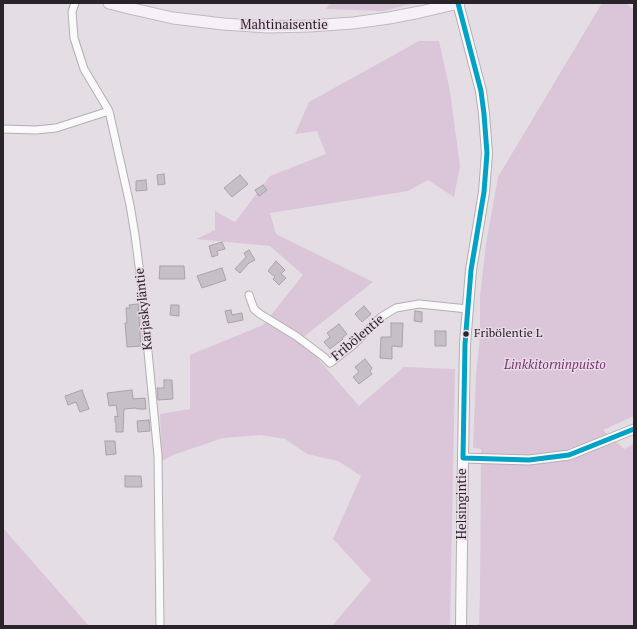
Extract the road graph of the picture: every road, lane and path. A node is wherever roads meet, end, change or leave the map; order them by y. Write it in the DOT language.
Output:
graph roads {
  1 [pos="75,3"];
  2 [pos="109,3"];
  3 [pos="458,3"];
  4 [pos="110,111"];
  5 [pos="3,129"];
  6 [pos="249,295"];
  7 [pos="468,309"];
  8 [pos="634,429"];
  9 [pos="463,458"];
  10 [pos="160,626"];
  11 [pos="462,626"];
  1 -- 4 [label="street, Karjaskyläntie"];
  2 -- 3 [label="main road, Mahtinaisentie"];
  3 -- 7 [label="main road, Helsingintie"];
  4 -- 5 [label="street"];
  4 -- 10 [label="street, Karjaskyläntie"];
  6 -- 7 [label="street, Fribölentie"];
  7 -- 9 [label="main road, Helsingintie"];
  8 -- 9 [label="street"];
  9 -- 11 [label="main road, Helsingintie"];
}
